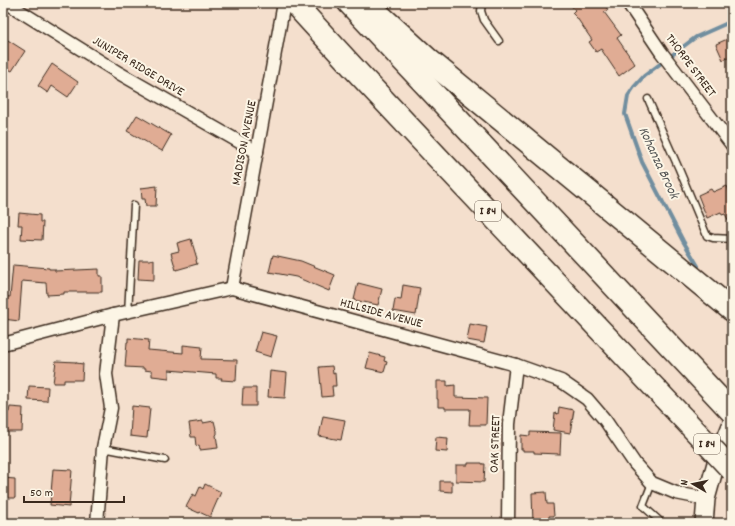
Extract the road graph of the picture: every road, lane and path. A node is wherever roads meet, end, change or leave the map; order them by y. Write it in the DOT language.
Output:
graph roads {
  1 [pos="7,3"];
  2 [pos="284,3"];
  3 [pos="294,3"];
  4 [pos="349,3"];
  5 [pos="367,3"];
  6 [pos="482,3"];
  7 [pos="628,3"];
  8 [pos="499,41"];
  9 [pos="648,99"];
  10 [pos="731,142"];
  11 [pos="257,152"];
  12 [pos="134,205"];
  13 [pos="732,239"];
  14 [pos="232,288"];
  15 [pos="732,310"];
  16 [pos="128,313"];
  17 [pos="113,316"];
  18 [pos="3,344"];
  19 [pos="516,366"];
  20 [pos="732,412"];
  21 [pos="732,423"];
  22 [pos="103,448"];
  23 [pos="165,460"];
  24 [pos="732,470"];
  25 [pos="652,483"];
  26 [pos="706,499"];
  27 [pos="97,523"];
  28 [pos="508,523"];
  29 [pos="662,523"];
  30 [pos="704,523"];
  1 -- 11 [label="street, JUNIPER RIDGE DRIVE"];
  2 -- 11 [label="street, MADISON AVENUE"];
  3 -- 24 [label="highway, I 84, bridge"];
  4 -- 20 [label="highway"];
  5 -- 15 [label="highway"];
  6 -- 8 [label="lane"];
  7 -- 10 [label="street, THORPE STREET"];
  9 -- 13 [label="lane"];
  11 -- 14 [label="street, MADISON AVENUE"];
  12 -- 16 [label="lane"];
  14 -- 16 [label="street, HILLSIDE AVENUE"];
  14 -- 19 [label="street, HILLSIDE AVENUE"];
  16 -- 17 [label="street, HILLSIDE AVENUE"];
  17 -- 18 [label="street, HILLSIDE AVENUE"];
  17 -- 22 [label="street"];
  19 -- 25 [label="street, HILLSIDE AVENUE"];
  19 -- 28 [label="street, OAK STREET"];
  21 -- 26 [label="main road"];
  22 -- 23 [label="lane"];
  22 -- 27 [label="street"];
  25 -- 26 [label="street, HILLSIDE AVENUE"];
  25 -- 29 [label="lane"];
  26 -- 30 [label="main road"];
}
